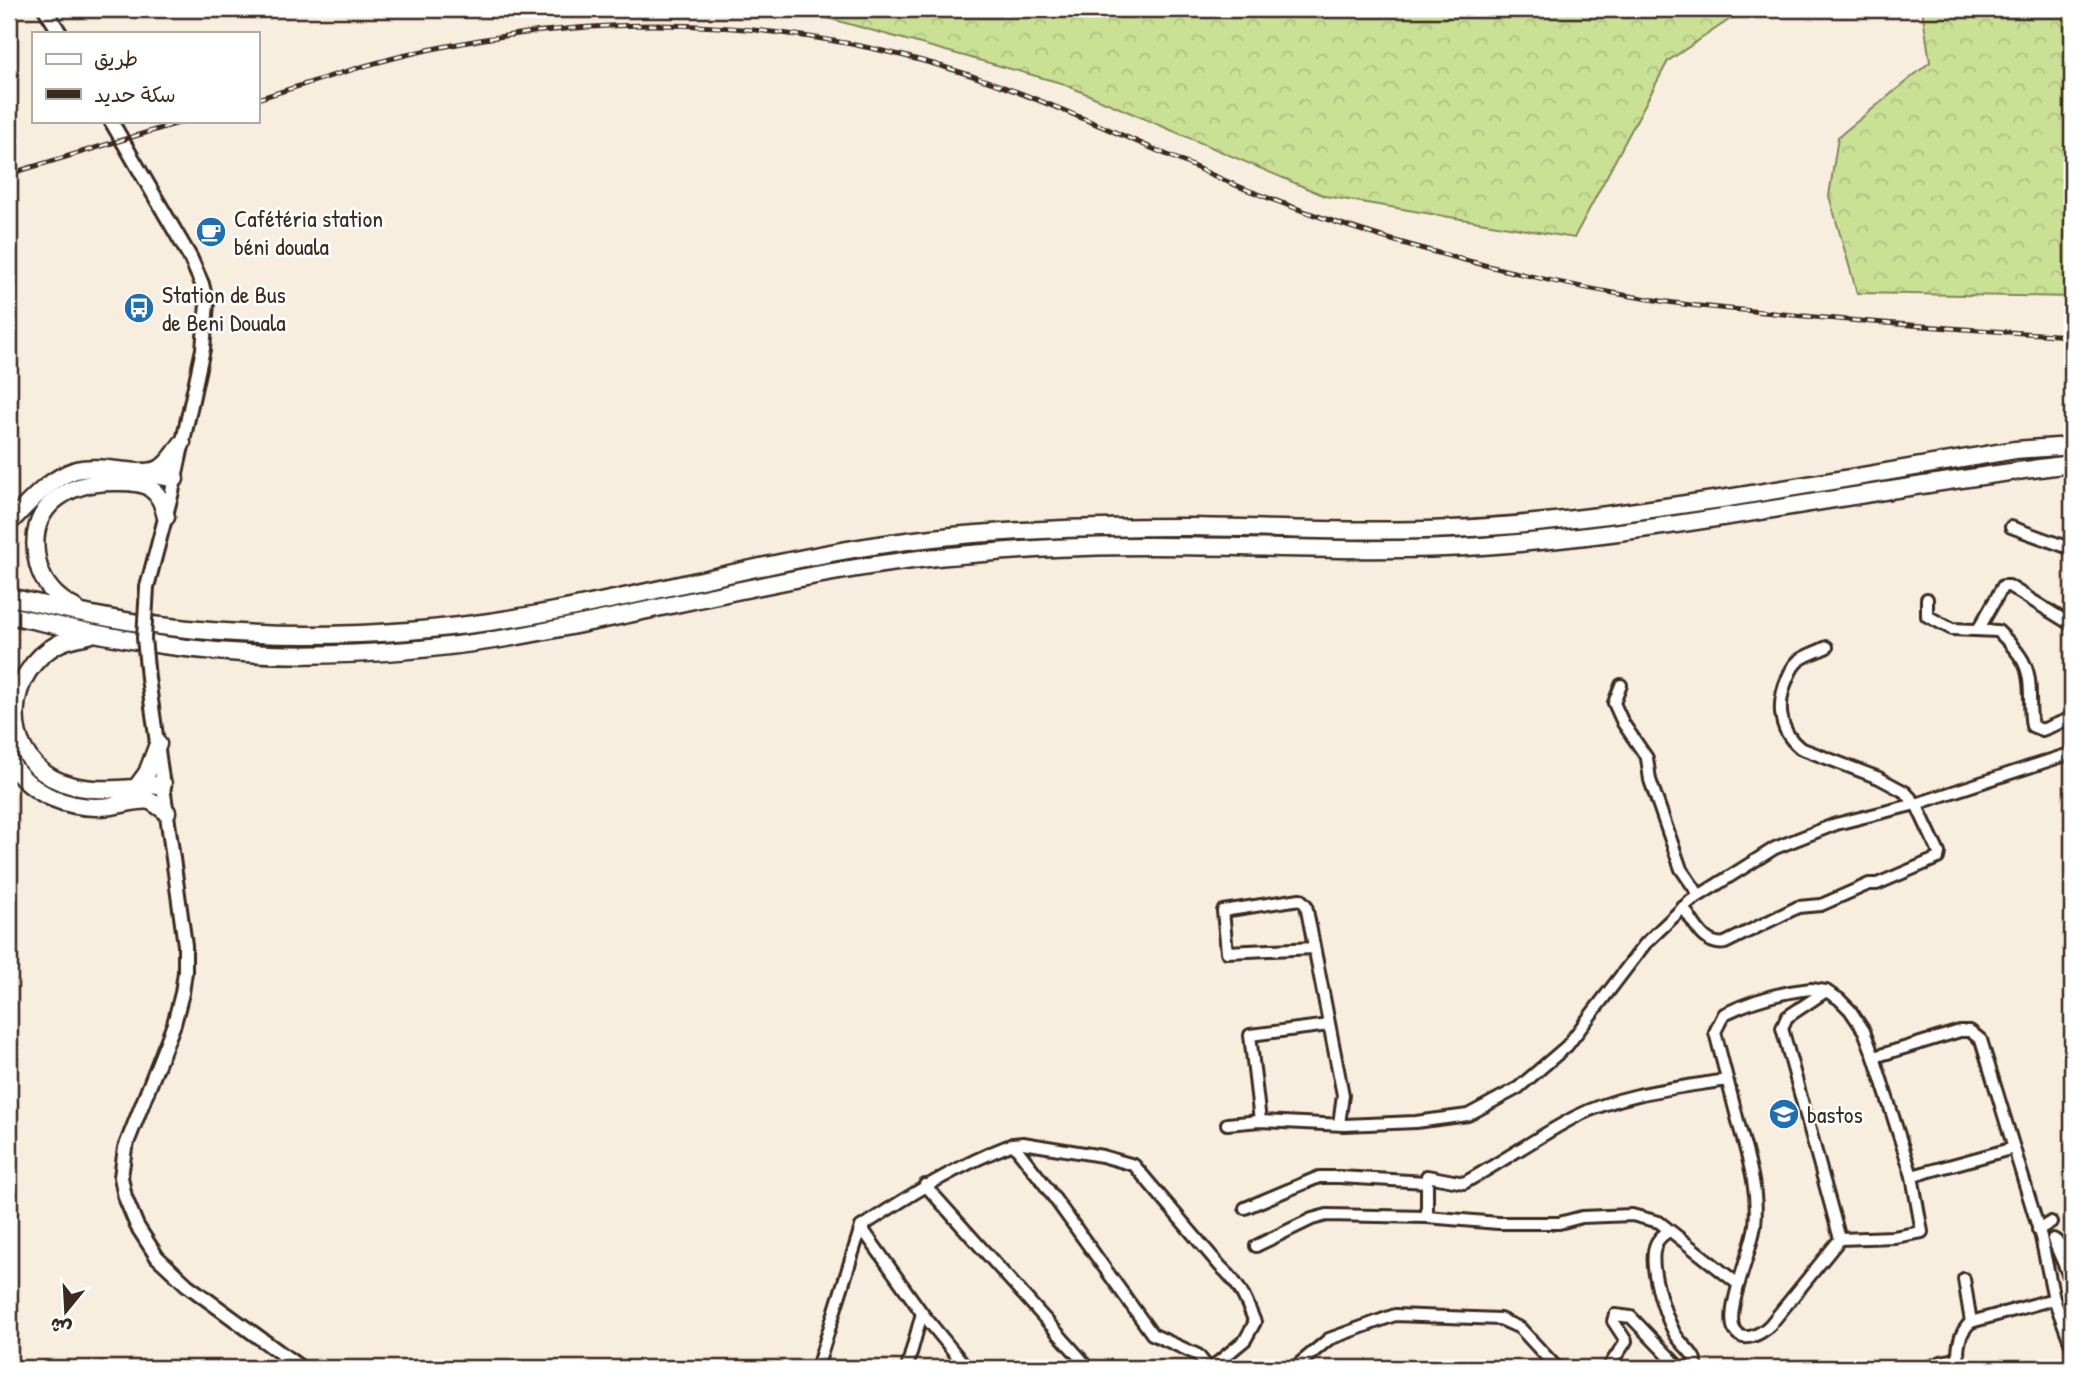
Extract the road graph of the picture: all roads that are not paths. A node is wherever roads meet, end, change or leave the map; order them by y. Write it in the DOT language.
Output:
graph roads {
  1 [pos="45,9"];
  2 [pos="59,32"];
  3 [pos="112,122"];
  4 [pos="182,443"];
  5 [pos="2072,446"];
  6 [pos="2072,464"];
  7 [pos="147,480"];
  8 [pos="173,486"];
  9 [pos="166,517"];
  10 [pos="9,523"];
  11 [pos="2011,527"];
  12 [pos="2072,549"];
  13 [pos="9,597"];
  14 [pos="1927,599"];
  15 [pos="86,614"];
  16 [pos="9,615"];
  17 [pos="2072,625"];
  18 [pos="1978,630"];
  19 [pos="93,634"];
  20 [pos="1827,647"];
  21 [pos="1622,685"];
  22 [pos="2072,718"];
  23 [pos="158,744"];
  24 [pos="2072,753"];
  25 [pos="9,760"];
  26 [pos="136,788"];
  27 [pos="161,798"];
  28 [pos="1916,804"];
  29 [pos="1699,895"];
  30 [pos="1683,907"];
  31 [pos="1314,948"];
  32 [pos="1826,991"];
  33 [pos="1329,1025"];
  34 [pos="1874,1057"];
  35 [pos="1727,1080"];
  36 [pos="1260,1121"];
  37 [pos="1227,1124"];
  38 [pos="1339,1124"];
  39 [pos="1013,1144"];
  40 [pos="2014,1148"];
  41 [pos="1912,1176"];
  42 [pos="1427,1182"];
  43 [pos="925,1185"];
  44 [pos="1244,1208"];
  45 [pos="1427,1217"];
  46 [pos="2051,1222"];
  47 [pos="861,1227"];
  48 [pos="1669,1231"];
  49 [pos="2040,1234"];
  50 [pos="1840,1239"];
  51 [pos="2053,1239"];
  52 [pos="1256,1246"];
  53 [pos="2072,1254"];
  54 [pos="1964,1279"];
  55 [pos="2072,1283"];
  56 [pos="1738,1284"];
  57 [pos="2054,1299"];
  58 [pos="922,1313"];
  59 [pos="1972,1322"];
  60 [pos="2072,1347"];
  61 [pos="1956,1365"];
  62 [pos="1930,1367"];
  63 [pos="301,1368"];
  64 [pos="817,1368"];
  65 [pos="907,1368"];
  66 [pos="967,1368"];
  67 [pos="1090,1368"];
  68 [pos="1209,1368"];
  69 [pos="1294,1368"];
  70 [pos="1557,1368"];
  71 [pos="1608,1368"];
  72 [pos="1682,1368"];
  73 [pos="1697,1368"];
  1 -- 2 [label="main road"];
  3 -- 4 [label="main road"];
  4 -- 7 [label="highway"];
  4 -- 8 [label="main road"];
  5 -- 15 [label="highway"];
  6 -- 19 [label="highway"];
  7 -- 8 [label="highway"];
  7 -- 9 [label="highway"];
  7 -- 10 [label="highway"];
  7 -- 15 [label="highway"];
  8 -- 9 [label="main road"];
  9 -- 23 [label="main road, bridge"];
  11 -- 12 [label="street"];
  13 -- 15 [label="highway"];
  14 -- 18 [label="street"];
  16 -- 19 [label="highway"];
  17 -- 18 [label="street"];
  18 -- 22 [label="street"];
  19 -- 26 [label="highway"];
  20 -- 28 [label="street"];
  21 -- 29 [label="street"];
  23 -- 26 [label="highway"];
  23 -- 27 [label="main road"];
  24 -- 28 [label="street"];
  25 -- 27 [label="highway"];
  26 -- 27 [label="highway"];
  27 -- 63 [label="main road"];
  28 -- 29 [label="street"];
  28 -- 30 [label="street"];
  29 -- 30 [label="street"];
  30 -- 38 [label="street"];
  31 -- 31 [label="street"];
  31 -- 33 [label="street"];
  32 -- 34 [label="street"];
  32 -- 35 [label="street"];
  32 -- 50 [label="street"];
  33 -- 36 [label="street"];
  33 -- 38 [label="street"];
  34 -- 40 [label="street"];
  34 -- 41 [label="street"];
  35 -- 42 [label="street"];
  35 -- 56 [label="street"];
  36 -- 37 [label="street"];
  36 -- 38 [label="street"];
  39 -- 43 [label="street"];
  39 -- 68 [label="street"];
  39 -- 68 [label="street"];
  40 -- 41 [label="street"];
  40 -- 49 [label="street"];
  41 -- 50 [label="street"];
  42 -- 44 [label="street"];
  42 -- 45 [label="street"];
  43 -- 47 [label="street"];
  43 -- 67 [label="street"];
  45 -- 48 [label="street"];
  45 -- 52 [label="street"];
  46 -- 49 [label="street"];
  47 -- 58 [label="street"];
  47 -- 64 [label="street"];
  48 -- 56 [label="street"];
  48 -- 73 [label="street"];
  49 -- 51 [label="street"];
  49 -- 57 [label="street"];
  50 -- 56 [label="street"];
  51 -- 53 [label="street"];
  51 -- 55 [label="street"];
  54 -- 59 [label="street"];
  57 -- 59 [label="street"];
  57 -- 60 [label="street"];
  58 -- 65 [label="street"];
  58 -- 66 [label="street"];
  59 -- 61 [label="street"];
  61 -- 62 [label="street"];
  69 -- 70 [label="street"];
  71 -- 72 [label="street"];
}
